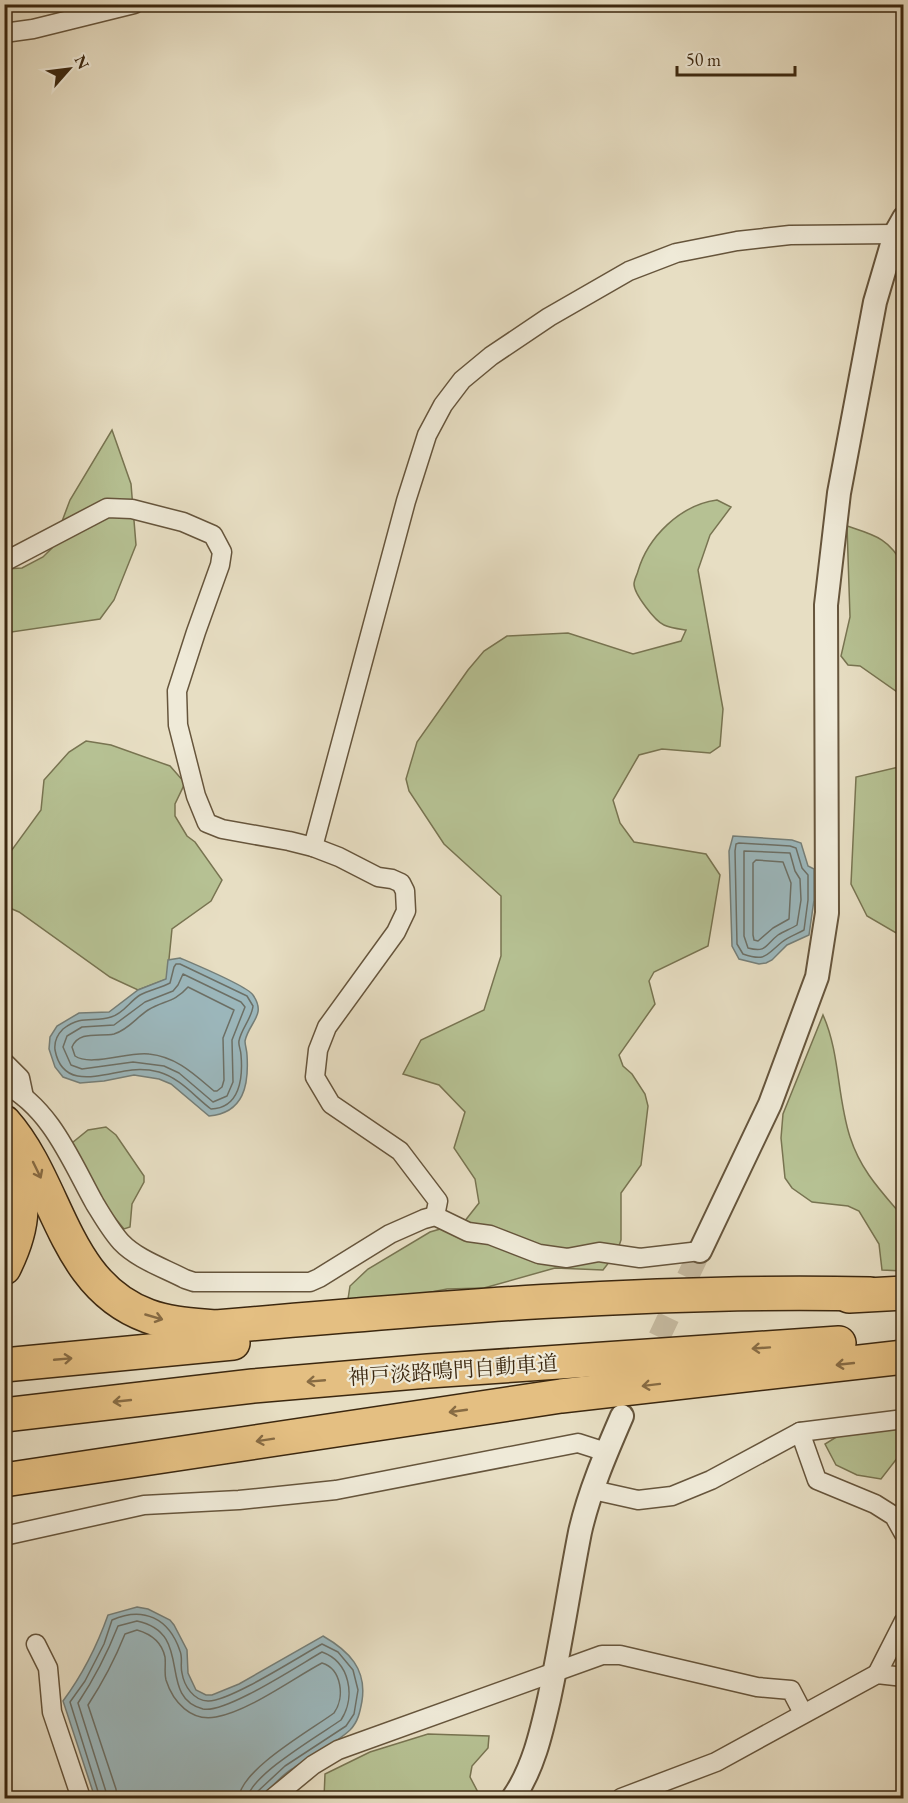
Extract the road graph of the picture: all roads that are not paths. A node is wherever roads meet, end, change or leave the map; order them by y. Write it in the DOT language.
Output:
graph roads {
  1 [pos="134,4"];
  2 [pos="4,33"];
  3 [pos="899,226"];
  4 [pos="4,562"];
  5 [pos="313,848"];
  6 [pos="4,1062"];
  7 [pos="4,1084"];
  8 [pos="24,1097"];
  9 [pos="4,1122"];
  10 [pos="4,1155"];
  11 [pos="435,1216"];
  12 [pos="699,1251"];
  13 [pos="4,1268"];
  14 [pos="903,1293"];
  15 [pos="870,1294"];
  16 [pos="903,1338"];
  17 [pos="903,1357"];
  18 [pos="4,1365"];
  19 [pos="4,1414"];
  20 [pos="622,1416"];
  21 [pos="903,1419"];
  22 [pos="800,1432"];
  23 [pos="606,1452"];
  24 [pos="4,1480"];
  25 [pos="593,1490"];
  26 [pos="903,1534"];
  27 [pos="4,1536"];
  28 [pos="903,1621"];
  29 [pos="36,1644"];
  30 [pos="555,1670"];
  31 [pos="877,1674"];
  32 [pos="903,1677"];
  33 [pos="803,1713"];
  34 [pos="81,1798"];
  35 [pos="273,1798"];
  36 [pos="513,1798"];
  37 [pos="621,1798"];
  1 -- 2 [label="street"];
  3 -- 5 [label="street"];
  3 -- 12 [label="street"];
  4 -- 5 [label="street"];
  5 -- 11 [label="street"];
  6 -- 8 [label="street"];
  7 -- 8 [label="street"];
  8 -- 11 [label="street"];
  9 -- 15 [label="highway, one-way"];
  10 -- 13 [label="highway"];
  11 -- 12 [label="street"];
  14 -- 15 [label="highway"];
  18 -- 15 [label="highway, one-way"];
  16 -- 19 [label="highway, 神戸淡路鳴門自動車道, one-way"];
  17 -- 24 [label="highway, one-way"];
  20 -- 23 [label="street"];
  21 -- 22 [label="street"];
  22 -- 25 [label="street"];
  22 -- 26 [label="street"];
  23 -- 25 [label="street"];
  23 -- 27 [label="street"];
  25 -- 30 [label="street"];
  28 -- 31 [label="street"];
  29 -- 34 [label="street"];
  30 -- 33 [label="street"];
  30 -- 35 [label="street"];
  30 -- 36 [label="street"];
  31 -- 32 [label="street"];
  31 -- 33 [label="street"];
  33 -- 37 [label="street"];
}
